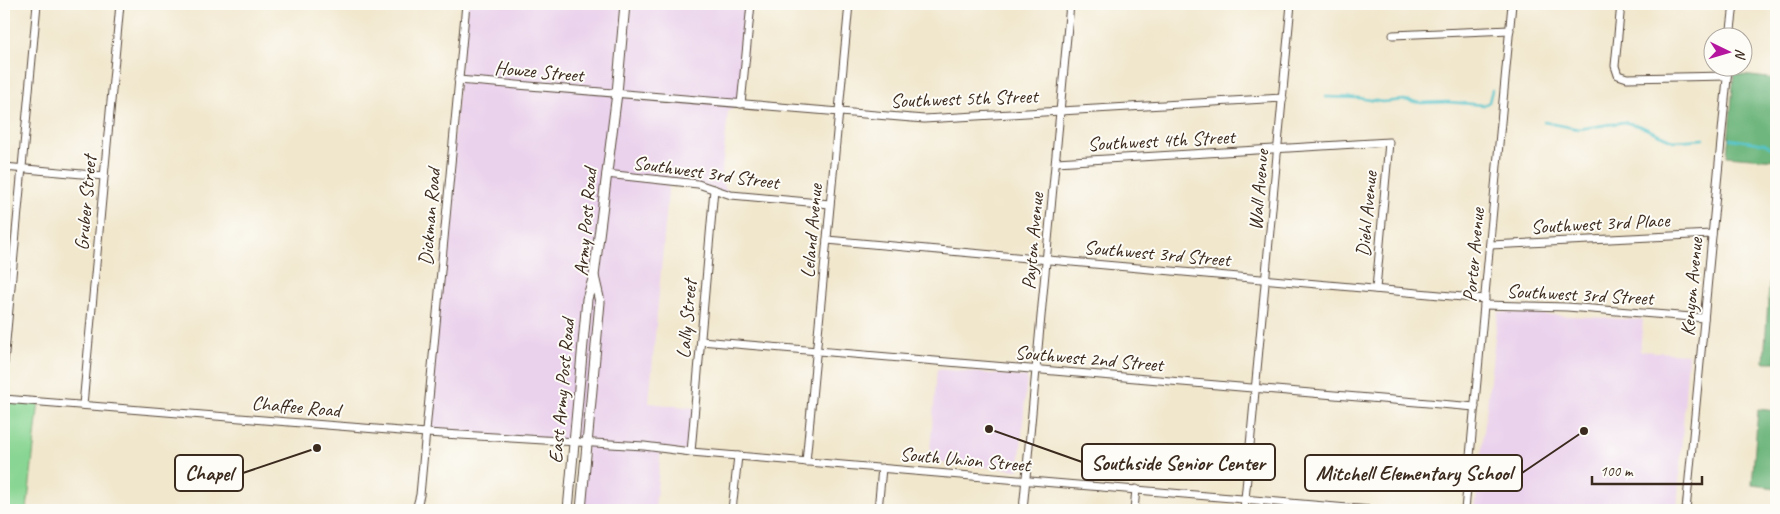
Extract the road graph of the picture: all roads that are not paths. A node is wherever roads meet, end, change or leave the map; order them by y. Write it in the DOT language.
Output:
graph roads {
  1 [pos="38,4"];
  2 [pos="120,4"];
  3 [pos="466,4"];
  4 [pos="625,4"];
  5 [pos="751,4"];
  6 [pos="849,4"];
  7 [pos="1070,4"];
  8 [pos="1291,4"];
  9 [pos="1512,4"];
  10 [pos="1621,4"];
  11 [pos="1734,4"];
  12 [pos="1731,28"];
  13 [pos="1510,30"];
  14 [pos="1393,35"];
  15 [pos="1702,76"];
  16 [pos="1727,78"];
  17 [pos="458,80"];
  18 [pos="617,93"];
  19 [pos="1282,98"];
  20 [pos="742,104"];
  21 [pos="1060,111"];
  22 [pos="839,113"];
  23 [pos="1389,142"];
  24 [pos="1278,149"];
  25 [pos="1056,162"];
  26 [pos="4,167"];
  27 [pos="22,168"];
  28 [pos="606,174"];
  29 [pos="104,176"];
  30 [pos="714,189"];
  31 [pos="830,204"];
  32 [pos="1712,234"];
  33 [pos="827,240"];
  34 [pos="1490,245"];
  35 [pos="1046,260"];
  36 [pos="594,276"];
  37 [pos="1266,279"];
  38 [pos="1376,289"];
  39 [pos="1484,302"];
  40 [pos="1704,318"];
  41 [pos="701,341"];
  42 [pos="816,351"];
  43 [pos="4,363"];
  44 [pos="1036,370"];
  45 [pos="1256,388"];
  46 [pos="4,398"];
  47 [pos="83,405"];
  48 [pos="1475,407"];
  49 [pos="426,433"];
  50 [pos="574,442"];
  51 [pos="587,443"];
  52 [pos="691,452"];
  53 [pos="738,456"];
  54 [pos="806,462"];
  55 [pos="882,468"];
  56 [pos="1025,480"];
  57 [pos="1136,489"];
  58 [pos="1245,500"];
  59 [pos="416,510"];
  60 [pos="568,510"];
  61 [pos="581,510"];
  62 [pos="732,510"];
  63 [pos="878,510"];
  64 [pos="1023,510"];
  65 [pos="1134,510"];
  66 [pos="1244,510"];
  67 [pos="1355,510"];
  68 [pos="1371,510"];
  69 [pos="1465,510"];
  70 [pos="1686,510"];
  1 -- 27 [label="street"];
  2 -- 29 [label="street, Gruber Street"];
  3 -- 17 [label="street, Dickman Road"];
  4 -- 18 [label="main road, Army Post Road"];
  5 -- 20 [label="street"];
  6 -- 22 [label="street, Leland Avenue"];
  7 -- 21 [label="street, Payton Avenue"];
  8 -- 19 [label="street, Wall Avenue"];
  9 -- 13 [label="street, Porter Avenue"];
  10 -- 15 [label="street"];
  11 -- 12 [label="street"];
  13 -- 14 [label="street"];
  13 -- 34 [label="street, Porter Avenue"];
  16 -- 32 [label="street, Kenyon Avenue"];
  17 -- 18 [label="street, Howze Street"];
  17 -- 49 [label="street, Dickman Road"];
  18 -- 20 [label="street, Southwest 5th Street"];
  18 -- 28 [label="main road, Army Post Road"];
  19 -- 21 [label="street, Southwest 5th Street"];
  19 -- 24 [label="street, Wall Avenue"];
  20 -- 22 [label="street, Southwest 5th Street"];
  21 -- 22 [label="street, Southwest 5th Street"];
  21 -- 25 [label="street, Payton Avenue"];
  22 -- 31 [label="street, Leland Avenue"];
  23 -- 24 [label="street, Southwest 4th Street"];
  23 -- 38 [label="street, Diehl Avenue"];
  24 -- 25 [label="street, Southwest 4th Street"];
  24 -- 37 [label="street, Wall Avenue"];
  25 -- 35 [label="street, Payton Avenue"];
  26 -- 27 [label="street"];
  27 -- 29 [label="street"];
  27 -- 43 [label="street"];
  28 -- 30 [label="street, Southwest 3rd Street"];
  28 -- 36 [label="main road, Army Post Road"];
  29 -- 47 [label="street, Gruber Street"];
  30 -- 31 [label="street, Southwest 3rd Street"];
  30 -- 41 [label="street, Lally Street"];
  31 -- 33 [label="street, Leland Avenue"];
  32 -- 34 [label="street, Southwest 3rd Place"];
  32 -- 40 [label="street, Kenyon Avenue"];
  33 -- 35 [label="street, Southwest 3rd Street"];
  33 -- 42 [label="street, Leland Avenue"];
  34 -- 39 [label="street, Porter Avenue"];
  35 -- 37 [label="street, Southwest 3rd Street"];
  35 -- 44 [label="street, Payton Avenue"];
  36 -- 50 [label="main road, East Army Post Road"];
  36 -- 51 [label="main road, Army Post Road"];
  37 -- 38 [label="street, Southwest 3rd Street"];
  37 -- 45 [label="street, Wall Avenue"];
  38 -- 39 [label="street, Southwest 3rd Street"];
  39 -- 40 [label="street, Southwest 3rd Street"];
  39 -- 48 [label="street, Porter Avenue"];
  40 -- 70 [label="street, Kenyon Avenue"];
  41 -- 42 [label="street, Southwest 2nd Street"];
  41 -- 52 [label="street, Lally Street"];
  42 -- 44 [label="street, Southwest 2nd Street"];
  42 -- 54 [label="street, Leland Avenue"];
  44 -- 45 [label="street, Southwest 2nd Street"];
  44 -- 56 [label="street, Payton Avenue"];
  45 -- 48 [label="street, Southwest 2nd Street"];
  45 -- 58 [label="street, Wall Avenue"];
  46 -- 47 [label="street, Chaffee Road"];
  47 -- 49 [label="street, Chaffee Road"];
  48 -- 69 [label="street, Porter Avenue"];
  49 -- 50 [label="street, Chaffee Road"];
  49 -- 59 [label="street, Dickman Road"];
  50 -- 51 [label="street, Chaffee Road"];
  50 -- 60 [label="main road, East Army Post Road"];
  51 -- 52 [label="street, South Union Street"];
  51 -- 61 [label="main road, East Army Post Road"];
  52 -- 53 [label="street, South Union Street"];
  53 -- 54 [label="street, South Union Street"];
  53 -- 62 [label="street"];
  54 -- 55 [label="street, South Union Street"];
  55 -- 56 [label="street, South Union Street"];
  55 -- 63 [label="street"];
  56 -- 57 [label="street, South Union Street"];
  56 -- 64 [label="street, Payton Avenue"];
  57 -- 58 [label="street, South Union Street"];
  57 -- 65 [label="street"];
  58 -- 66 [label="street, Wall Avenue"];
  58 -- 67 [label="street, South Union Street"];
  67 -- 68 [label="street, South Union Street"];
}
